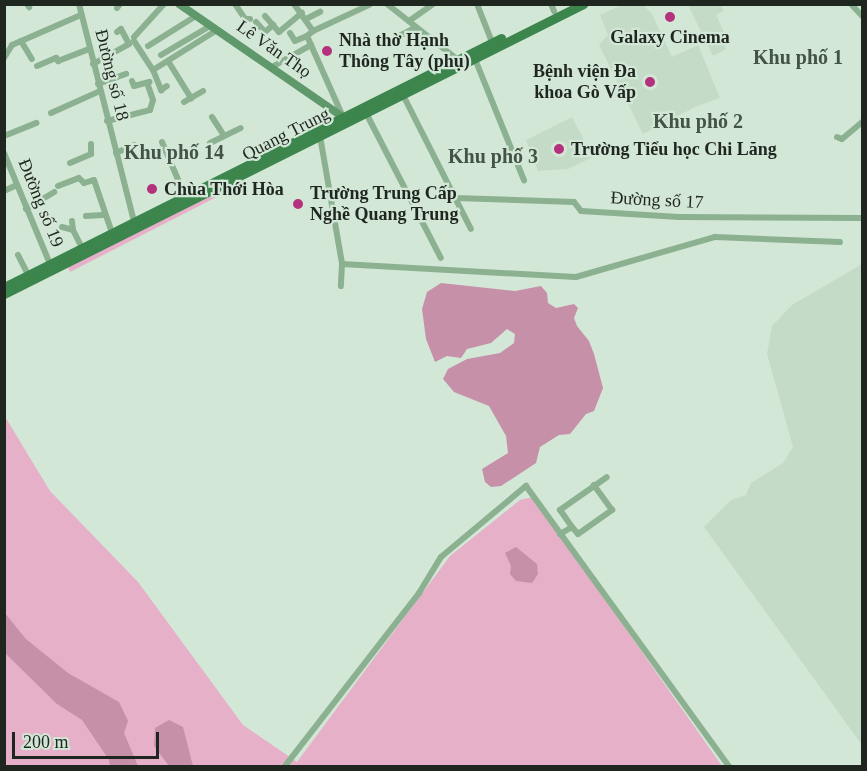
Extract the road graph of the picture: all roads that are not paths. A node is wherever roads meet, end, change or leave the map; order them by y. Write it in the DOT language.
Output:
graph roads {
  1 [pos="79,4"];
  2 [pos="164,4"];
  3 [pos="179,4"];
  4 [pos="235,4"];
  5 [pos="294,4"];
  6 [pos="387,4"];
  7 [pos="434,4"];
  8 [pos="477,4"];
  9 [pos="568,4"];
  10 [pos="583,4"];
  11 [pos="851,4"];
  12 [pos="369,5"];
  13 [pos="553,8"];
  14 [pos="320,12"];
  15 [pos="862,14"];
  16 [pos="81,15"];
  17 [pos="196,16"];
  18 [pos="265,16"];
  19 [pos="304,16"];
  20 [pos="409,21"];
  21 [pos="273,25"];
  22 [pos="416,27"];
  23 [pos="213,28"];
  24 [pos="117,32"];
  25 [pos="290,33"];
  26 [pos="310,33"];
  27 [pos="509,37"];
  28 [pos="133,40"];
  29 [pos="21,41"];
  30 [pos="492,42"];
  31 [pos="386,43"];
  32 [pos="311,45"];
  33 [pos="148,46"];
  34 [pos="89,49"];
  35 [pos="157,49"];
  36 [pos="161,55"];
  37 [pos="4,58"];
  38 [pos="32,59"];
  39 [pos="457,59"];
  40 [pos="475,59"];
  41 [pos="167,62"];
  42 [pos="93,64"];
  43 [pos="37,66"];
  44 [pos="272,67"];
  45 [pos="153,70"];
  46 [pos="126,74"];
  47 [pos="155,80"];
  48 [pos="132,81"];
  49 [pos="147,83"];
  50 [pos="167,86"];
  51 [pos="99,88"];
  52 [pos="203,91"];
  53 [pos="403,95"];
  54 [pos="192,98"];
  55 [pos="184,102"];
  56 [pos="51,113"];
  57 [pos="366,113"];
  58 [pos="212,117"];
  59 [pos="346,119"];
  60 [pos="107,121"];
  61 [pos="862,122"];
  62 [pos="37,123"];
  63 [pos="241,128"];
  64 [pos="223,134"];
  65 [pos="4,136"];
  66 [pos="320,136"];
  67 [pos="837,137"];
  68 [pos="162,142"];
  69 [pos="210,143"];
  70 [pos="91,144"];
  71 [pos="134,145"];
  72 [pos="4,153"];
  73 [pos="116,153"];
  74 [pos="6,162"];
  75 [pos="70,163"];
  76 [pos="239,173"];
  77 [pos="524,180"];
  78 [pos="17,185"];
  79 [pos="4,191"];
  80 [pos="185,196"];
  81 [pos="455,198"];
  82 [pos="26,209"];
  83 [pos="103,215"];
  84 [pos="86,216"];
  85 [pos="862,218"];
  86 [pos="72,221"];
  87 [pos="135,226"];
  88 [pos="62,227"];
  89 [pos="471,229"];
  90 [pos="73,230"];
  91 [pos="112,233"];
  92 [pos="840,242"];
  93 [pos="82,248"];
  94 [pos="18,255"];
  95 [pos="441,258"];
  96 [pos="341,260"];
  97 [pos="52,267"];
  98 [pos="28,275"];
  99 [pos="341,286"];
  100 [pos="4,287"];
  101 [pos="4,294"];
  102 [pos="607,477"];
  103 [pos="594,485"];
  104 [pos="572,527"];
  105 [pos="560,534"];
  106 [pos="285,766"];
  107 [pos="729,766"];
  1 -- 16 [label="street, Đường số 18"];
  2 -- 28 [label="street"];
  3 -- 17 [label="main road, Lê Văn Thọ"];
  4 -- 21 [label="street"];
  5 -- 19 [label="street"];
  6 -- 20 [label="street"];
  7 -- 20 [label="street"];
  8 -- 30 [label="street"];
  9 -- 13 [label="main road, Quang Trung"];
  10 -- 27 [label="main road, Quang Trung"];
  11 -- 15 [label="street"];
  12 -- 26 [label="street"];
  13 -- 27 [label="main road, Quang Trung"];
  14 -- 19 [label="street"];
  16 -- 29 [label="street"];
  16 -- 34 [label="street, Đường số 18"];
  17 -- 23 [label="main road, Lê Văn Thọ"];
  17 -- 33 [label="street"];
  18 -- 21 [label="street"];
  19 -- 21 [label="street"];
  19 -- 26 [label="street"];
  20 -- 22 [label="street"];
  22 -- 31 [label="street"];
  22 -- 39 [label="street"];
  23 -- 36 [label="street"];
  23 -- 41 [label="street"];
  23 -- 44 [label="main road, Lê Văn Thọ"];
  24 -- 28 [label="street"];
  25 -- 26 [label="street"];
  26 -- 32 [label="street"];
  27 -- 30 [label="main road, Quang Trung"];
  27 -- 40 [label="main road, Quang Trung"];
  28 -- 42 [label="street"];
  28 -- 45 [label="street"];
  29 -- 37 [label="street"];
  29 -- 38 [label="street"];
  30 -- 39 [label="main road, Quang Trung"];
  32 -- 44 [label="street"];
  32 -- 59 [label="street"];
  34 -- 42 [label="street, Đường số 18"];
  34 -- 43 [label="street"];
  35 -- 36 [label="street"];
  36 -- 41 [label="street"];
  39 -- 59 [label="main road, Quang Trung"];
  40 -- 53 [label="main road, Quang Trung"];
  40 -- 77 [label="street"];
  41 -- 45 [label="street"];
  41 -- 54 [label="street"];
  42 -- 51 [label="street, Đường số 18"];
  44 -- 59 [label="main road, Lê Văn Thọ"];
  45 -- 47 [label="street"];
  46 -- 51 [label="street"];
  47 -- 49 [label="street"];
  47 -- 50 [label="street"];
  48 -- 49 [label="street"];
  49 -- 60 [label="street"];
  51 -- 56 [label="street"];
  51 -- 60 [label="street, Đường số 18"];
  52 -- 54 [label="street"];
  53 -- 57 [label="main road, Quang Trung"];
  53 -- 81 [label="street"];
  54 -- 55 [label="street"];
  57 -- 59 [label="main road, Quang Trung"];
  57 -- 95 [label="street"];
  58 -- 64 [label="street"];
  59 -- 66 [label="main road, Quang Trung"];
  59 -- 76 [label="main road, Quang Trung"];
  60 -- 73 [label="street, Đường số 18"];
  61 -- 67 [label="street"];
  62 -- 65 [label="street"];
  63 -- 64 [label="street"];
  64 -- 69 [label="street"];
  66 -- 76 [label="main road, Quang Trung"];
  66 -- 96 [label="street"];
  68 -- 80 [label="street"];
  70 -- 75 [label="street"];
  71 -- 73 [label="street"];
  72 -- 74 [label="street, Đường số 19"];
  73 -- 87 [label="street, Đường số 18"];
  74 -- 78 [label="street, Đường số 19"];
  76 -- 80 [label="main road, Quang Trung"];
  76 -- 87 [label="main road, Quang Trung"];
  78 -- 79 [label="street"];
  78 -- 82 [label="street, Đường số 19"];
  80 -- 87 [label="main road, Quang Trung"];
  81 -- 85 [label="street, Đường số 17"];
  81 -- 89 [label="street"];
  82 -- 83 [label="street"];
  82 -- 97 [label="street, Đường số 19"];
  83 -- 84 [label="street"];
  83 -- 91 [label="street"];
  86 -- 90 [label="street"];
  87 -- 91 [label="main road, Quang Trung"];
  87 -- 97 [label="main road, Quang Trung"];
  88 -- 90 [label="street"];
  90 -- 93 [label="street"];
  91 -- 93 [label="main road, Quang Trung"];
  92 -- 96 [label="street"];
  93 -- 97 [label="main road, Quang Trung"];
  94 -- 98 [label="street"];
  96 -- 99 [label="street"];
  97 -- 98 [label="main road, Quang Trung"];
  97 -- 101 [label="main road, Quang Trung"];
  98 -- 100 [label="main road, Quang Trung"];
  102 -- 103 [label="street"];
  103 -- 104 [label="street"];
  103 -- 104 [label="street"];
  104 -- 105 [label="street"];
  105 -- 106 [label="street"];
  105 -- 107 [label="street"];
}
